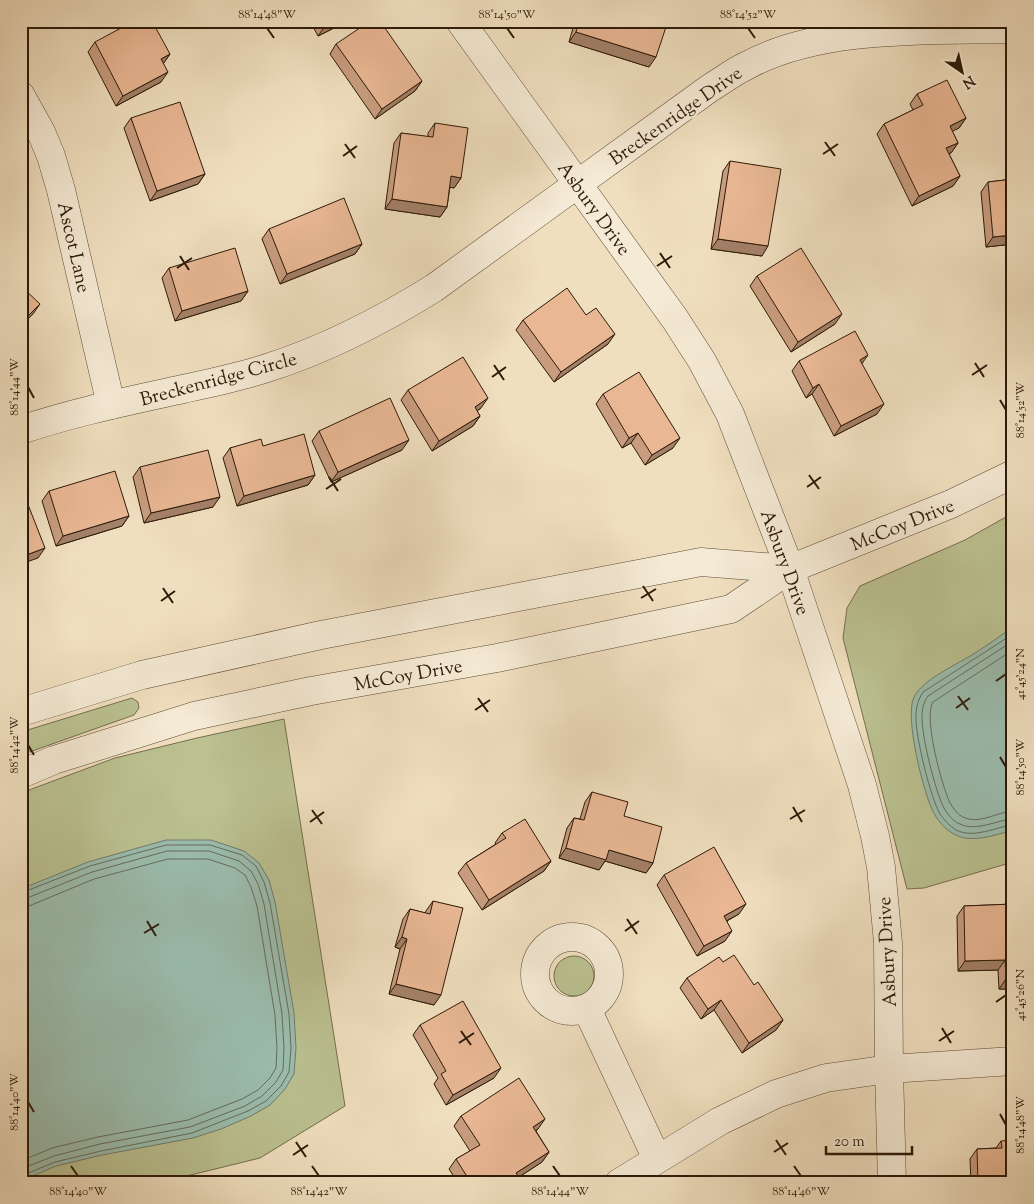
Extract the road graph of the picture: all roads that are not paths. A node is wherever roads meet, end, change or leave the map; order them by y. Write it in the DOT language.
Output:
graph roads {
  1 [pos="460,21"];
  2 [pos="866,27"];
  3 [pos="1013,29"];
  4 [pos="21,96"];
  5 [pos="578,183"];
  6 [pos="111,405"];
  7 [pos="21,430"];
  8 [pos="1013,474"];
  9 [pos="790,569"];
  10 [pos="21,712"];
  11 [pos="21,774"];
  12 [pos="588,1009"];
  13 [pos="1013,1061"];
  14 [pos="889,1069"];
  15 [pos="657,1159"];
  16 [pos="618,1183"];
  17 [pos="892,1183"];
  1 -- 5 [label="street, Asbury Drive"];
  2 -- 3 [label="street, Breckenridge Drive"];
  2 -- 5 [label="street, Breckenridge Drive"];
  4 -- 6 [label="street, Ascot Lane"];
  5 -- 6 [label="street, Breckenridge Circle"];
  5 -- 9 [label="street, Asbury Drive"];
  6 -- 7 [label="street, Breckenridge Circle"];
  8 -- 9 [label="street, McCoy Drive"];
  9 -- 10 [label="street, McCoy Drive"];
  9 -- 11 [label="street, McCoy Drive"];
  9 -- 14 [label="street, Asbury Drive"];
  12 -- 15 [label="street"];
  13 -- 14 [label="street"];
  14 -- 15 [label="street"];
  14 -- 17 [label="street, Asbury Drive"];
  15 -- 16 [label="street"];
}
